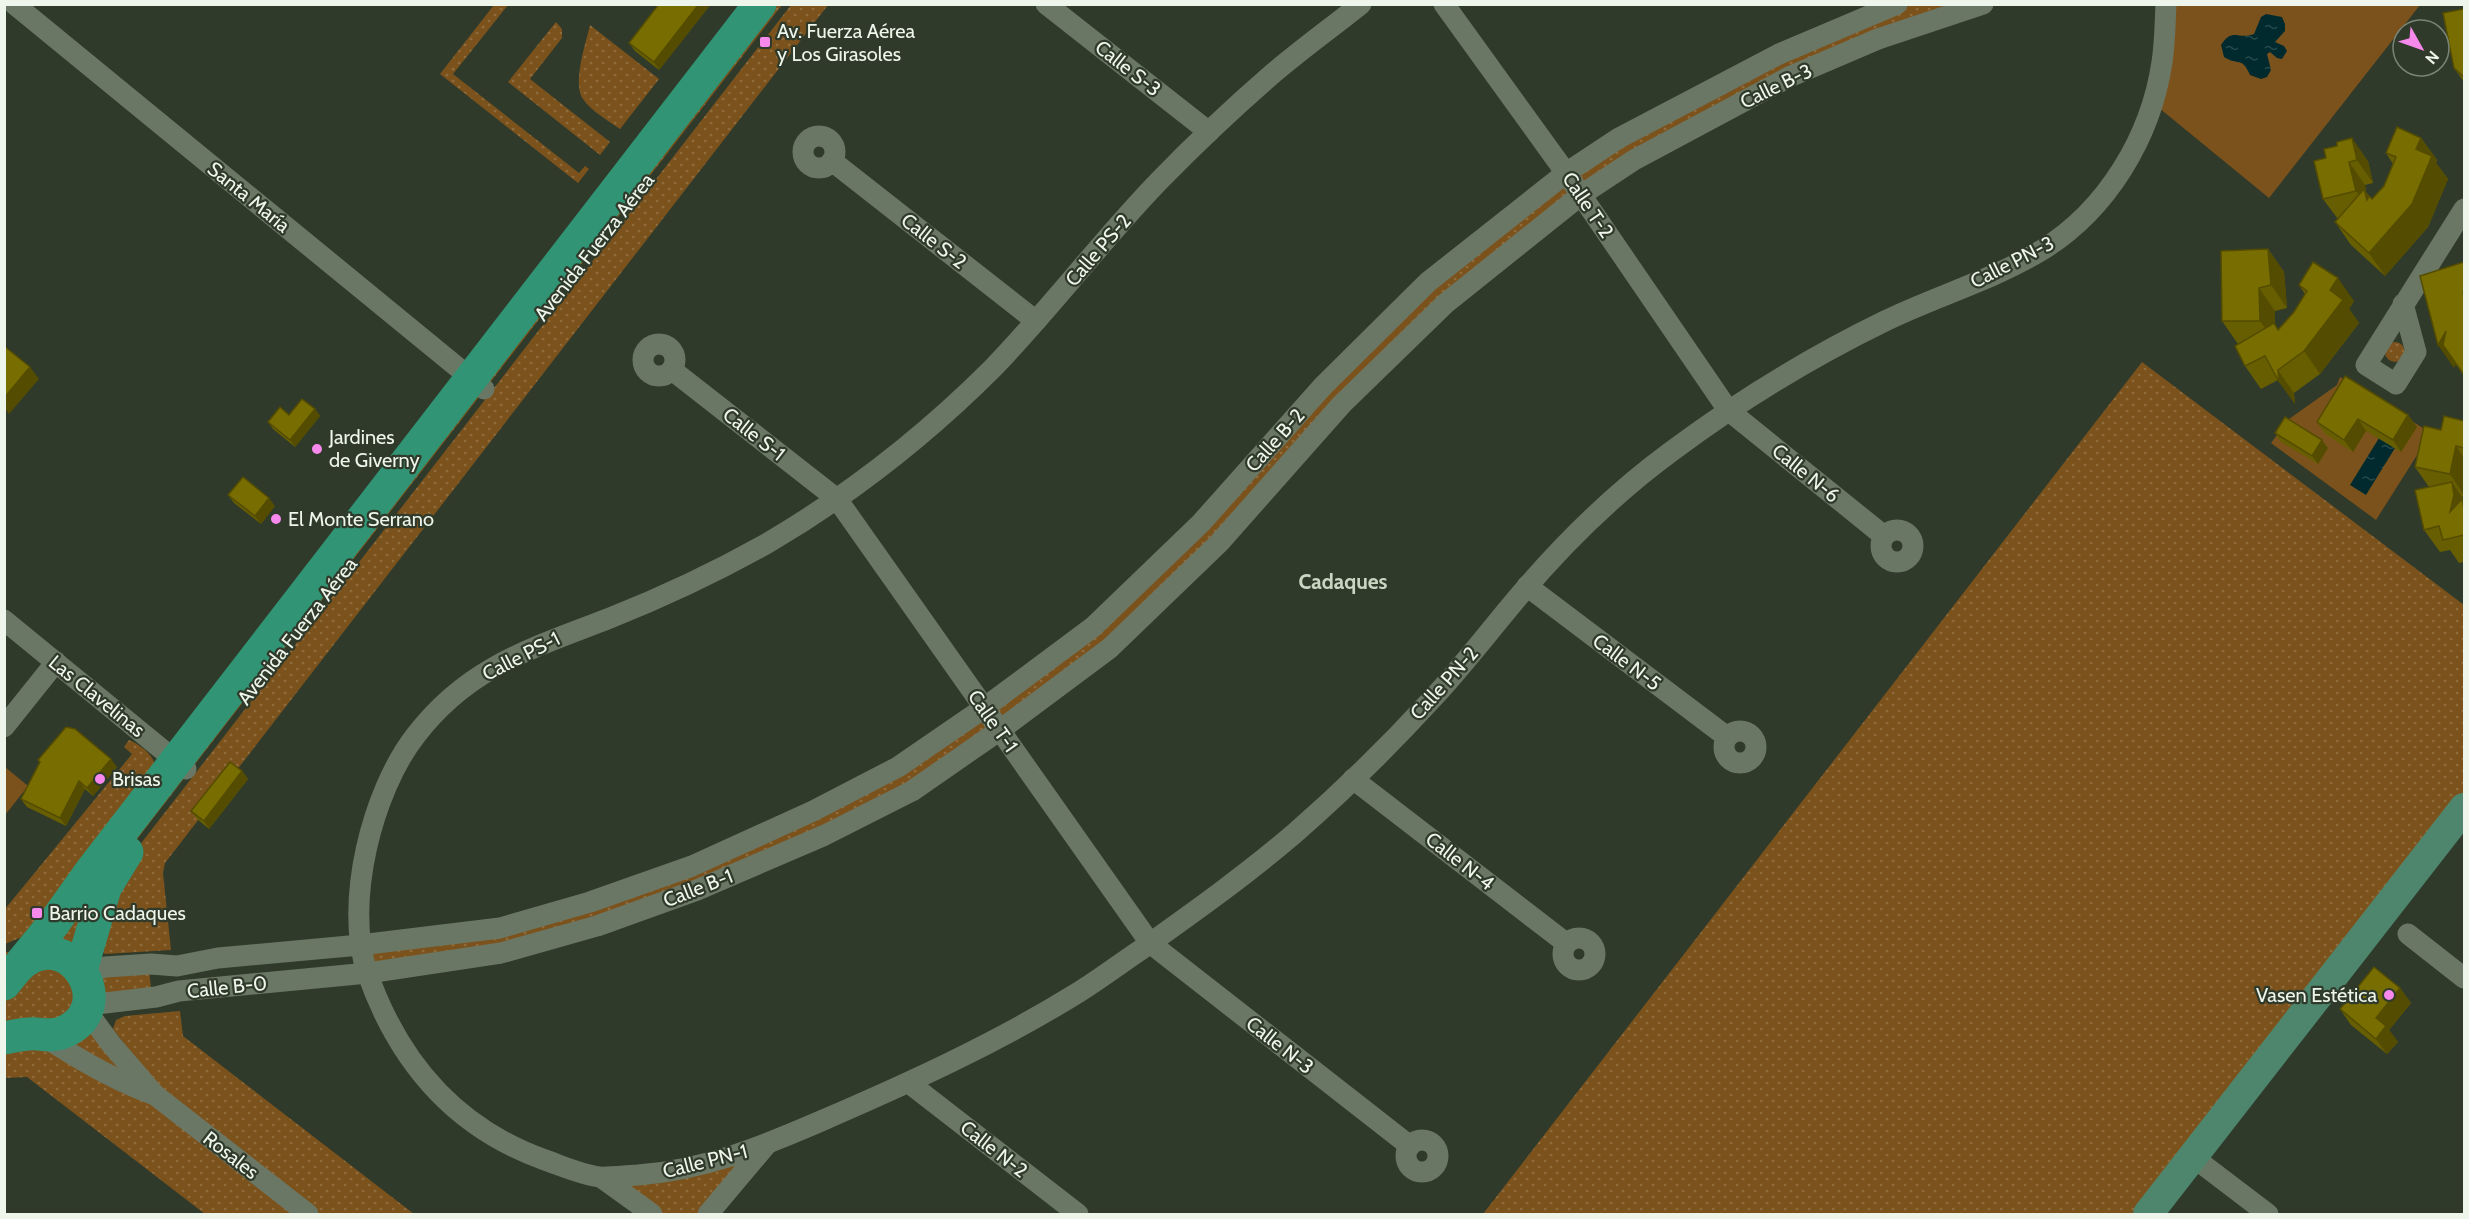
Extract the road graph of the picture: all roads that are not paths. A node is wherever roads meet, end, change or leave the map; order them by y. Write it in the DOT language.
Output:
graph roads {
  1 [pos="14,4"];
  2 [pos="760,4"];
  3 [pos="782,4"];
  4 [pos="1046,4"];
  5 [pos="1361,4"];
  6 [pos="1444,4"];
  7 [pos="1897,4"];
  8 [pos="1983,4"];
  9 [pos="2166,4"];
  10 [pos="1870,14"];
  11 [pos="1878,39"];
  12 [pos="1209,132"];
  13 [pos="832,161"];
  14 [pos="1566,172"];
  15 [pos="1581,195"];
  16 [pos="2464,209"];
  17 [pos="2403,304"];
  18 [pos="1036,321"];
  19 [pos="672,370"];
  20 [pos="478,384"];
  21 [pos="1728,410"];
  22 [pos="837,499"];
  23 [pos="1884,536"];
  24 [pos="1527,586"];
  25 [pos="4,620"];
  26 [pos="56,662"];
  27 [pos="984,708"];
  28 [pos="4,727"];
  29 [pos="1000,730"];
  30 [pos="1727,737"];
  31 [pos="182,766"];
  32 [pos="1353,779"];
  33 [pos="2464,808"];
  34 [pos="692,866"];
  35 [pos="698,890"];
  36 [pos="2408,934"];
  37 [pos="1150,943"];
  38 [pos="1566,943"];
  39 [pos="360,945"];
  40 [pos="368,973"];
  41 [pos="47,974"];
  42 [pos="2464,978"];
  43 [pos="40,1035"];
  44 [pos="4,1038"];
  45 [pos="909,1083"];
  46 [pos="155,1095"];
  47 [pos="768,1144"];
  48 [pos="1410,1146"];
  49 [pos="2193,1157"];
  50 [pos="602,1178"];
  51 [pos="308,1215"];
  52 [pos="652,1215"];
  53 [pos="708,1215"];
  54 [pos="1078,1215"];
  55 [pos="2148,1215"];
  56 [pos="2268,1215"];
  1 -- 20 [label="street, Santa María"];
  2 -- 20 [label="main road, Avenida Fuerza Aérea"];
  3 -- 20 [label="main road, Avenida Fuerza Aérea"];
  4 -- 12 [label="street, Calle S-3"];
  5 -- 12 [label="street, Calle PS-2"];
  6 -- 14 [label="street, Calle T-2"];
  7 -- 10 [label="street, Calle B-3"];
  8 -- 11 [label="street, Calle B-3"];
  9 -- 21 [label="street, Calle PN-3"];
  10 -- 11 [label="street"];
  10 -- 14 [label="street, Calle B-3"];
  11 -- 15 [label="street, Calle B-3"];
  12 -- 18 [label="street, Calle PS-2"];
  13 -- 18 [label="street, Calle S-2"];
  14 -- 15 [label="street, Calle T-2"];
  14 -- 27 [label="street, Calle B-2"];
  15 -- 21 [label="street, Calle T-2"];
  15 -- 29 [label="street, Calle B-2"];
  16 -- 17 [label="street"];
  18 -- 22 [label="street, Calle PS-2"];
  19 -- 22 [label="street, Calle S-1"];
  20 -- 31 [label="main road, Avenida Fuerza Aérea"];
  21 -- 23 [label="street, Calle N-6"];
  21 -- 24 [label="street, Calle PN-2"];
  22 -- 27 [label="street, Calle T-1"];
  22 -- 39 [label="street, Calle PS-1"];
  24 -- 30 [label="street, Calle N-5"];
  24 -- 32 [label="street, Calle PN-2"];
  25 -- 26 [label="street, Las Clavelinas"];
  26 -- 28 [label="street"];
  26 -- 31 [label="street, Las Clavelinas"];
  27 -- 29 [label="street, Calle T-1"];
  27 -- 34 [label="street, Calle B-1"];
  29 -- 35 [label="street, Calle B-1"];
  29 -- 37 [label="street, Calle T-1"];
  31 -- 41 [label="main road, Avenida Fuerza Aérea"];
  31 -- 41 [label="main road, Avenida Fuerza Aérea"];
  32 -- 37 [label="street, Calle PN-2"];
  32 -- 38 [label="street, Calle N-4"];
  33 -- 49 [label="main road"];
  34 -- 35 [label="street"];
  34 -- 39 [label="street, Calle B-1"];
  35 -- 40 [label="street, Calle B-1"];
  36 -- 42 [label="street"];
  37 -- 45 [label="street, Calle PN-1"];
  37 -- 48 [label="street, Calle N-3"];
  39 -- 40 [label="street, Calle PN-1"];
  39 -- 41 [label="street, Calle B-0"];
  40 -- 41 [label="street, Calle B-0"];
  40 -- 50 [label="street, Calle PN-1"];
  41 -- 43 [label="main road, Avenida Fuerza Aérea"];
  41 -- 43 [label="main road"];
  41 -- 46 [label="street, Rosales"];
  43 -- 44 [label="main road, Avenida Fuerza Aérea"];
  43 -- 46 [label="street, Rosales"];
  45 -- 47 [label="street, Calle PN-1"];
  45 -- 54 [label="street, Calle N-2"];
  46 -- 51 [label="street, Rosales"];
  47 -- 50 [label="street, Calle PN-1"];
  47 -- 53 [label="street"];
  49 -- 55 [label="main road"];
  49 -- 56 [label="street"];
  50 -- 52 [label="street"];
}
